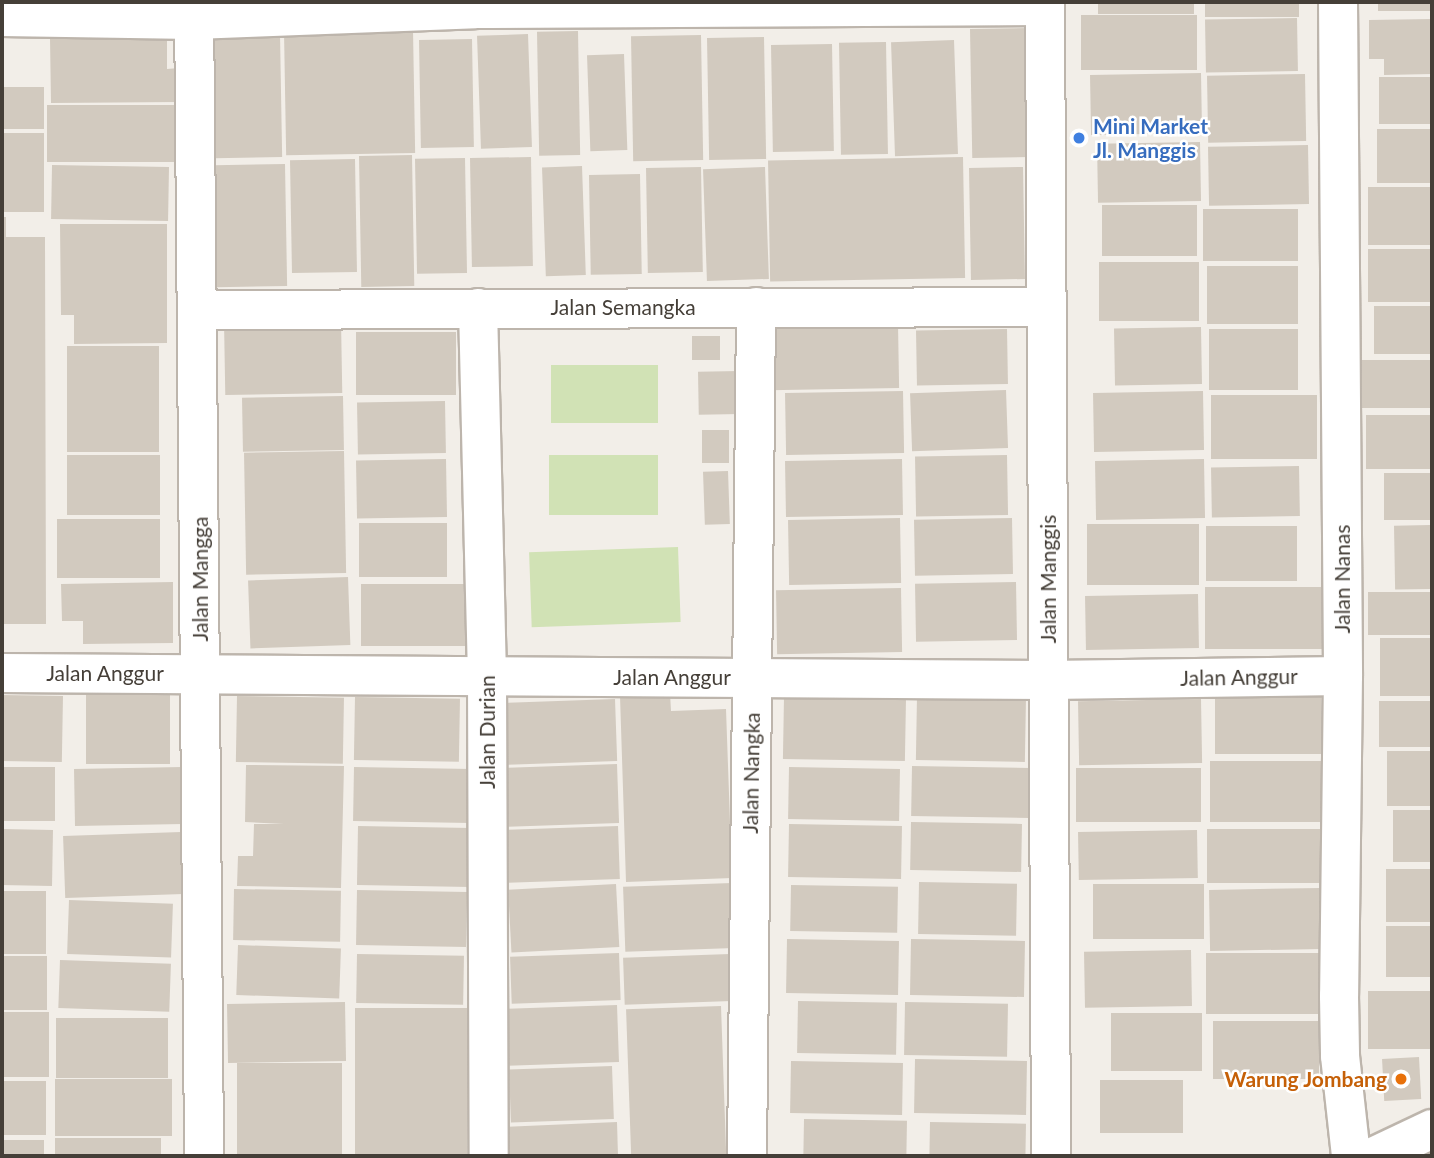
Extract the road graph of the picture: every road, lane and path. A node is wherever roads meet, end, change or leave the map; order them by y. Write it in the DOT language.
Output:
graph roads {
  1 [pos="1338,2"];
  2 [pos="1045,4"];
  3 [pos="475,6"];
  4 [pos="755,6"];
  5 [pos="194,11"];
  6 [pos="2,17"];
  7 [pos="756,307"];
  8 [pos="1047,307"];
  9 [pos="478,308"];
  10 [pos="199,310"];
  11 [pos="2,673"];
  12 [pos="200,674"];
  13 [pos="1343,676"];
  14 [pos="487,677"];
  15 [pos="752,678"];
  16 [pos="1048,680"];
  17 [pos="1432,1129"];
  18 [pos="204,1156"];
  19 [pos="489,1156"];
  20 [pos="747,1156"];
  21 [pos="1051,1156"];
  22 [pos="1352,1156"];
  23 [pos="1374,1156"];
  1 -- 13 [label="street, Jalan Nanas"];
  2 -- 4 [label="street"];
  2 -- 8 [label="street, Jalan Manggis"];
  3 -- 4 [label="street"];
  3 -- 5 [label="street"];
  5 -- 6 [label="street"];
  5 -- 10 [label="street, Jalan Mangga"];
  7 -- 8 [label="street, Jalan Semangka"];
  7 -- 9 [label="street, Jalan Semangka"];
  7 -- 15 [label="street, Jalan Nangka"];
  8 -- 16 [label="street, Jalan Manggis"];
  9 -- 10 [label="street, Jalan Semangka"];
  9 -- 14 [label="street, Jalan Durian"];
  10 -- 12 [label="street, Jalan Mangga"];
  11 -- 12 [label="street, Jalan Anggur"];
  12 -- 14 [label="street, Jalan Anggur"];
  12 -- 18 [label="street, Jalan Mangga"];
  13 -- 16 [label="street, Jalan Anggur"];
  13 -- 22 [label="street, Jalan Nanas"];
  14 -- 15 [label="street, Jalan Anggur"];
  14 -- 19 [label="street, Jalan Durian"];
  15 -- 16 [label="street, Jalan Anggur"];
  15 -- 20 [label="street, Jalan Nangka"];
  16 -- 21 [label="street, Jalan Manggis"];
  17 -- 23 [label="street"];
}
